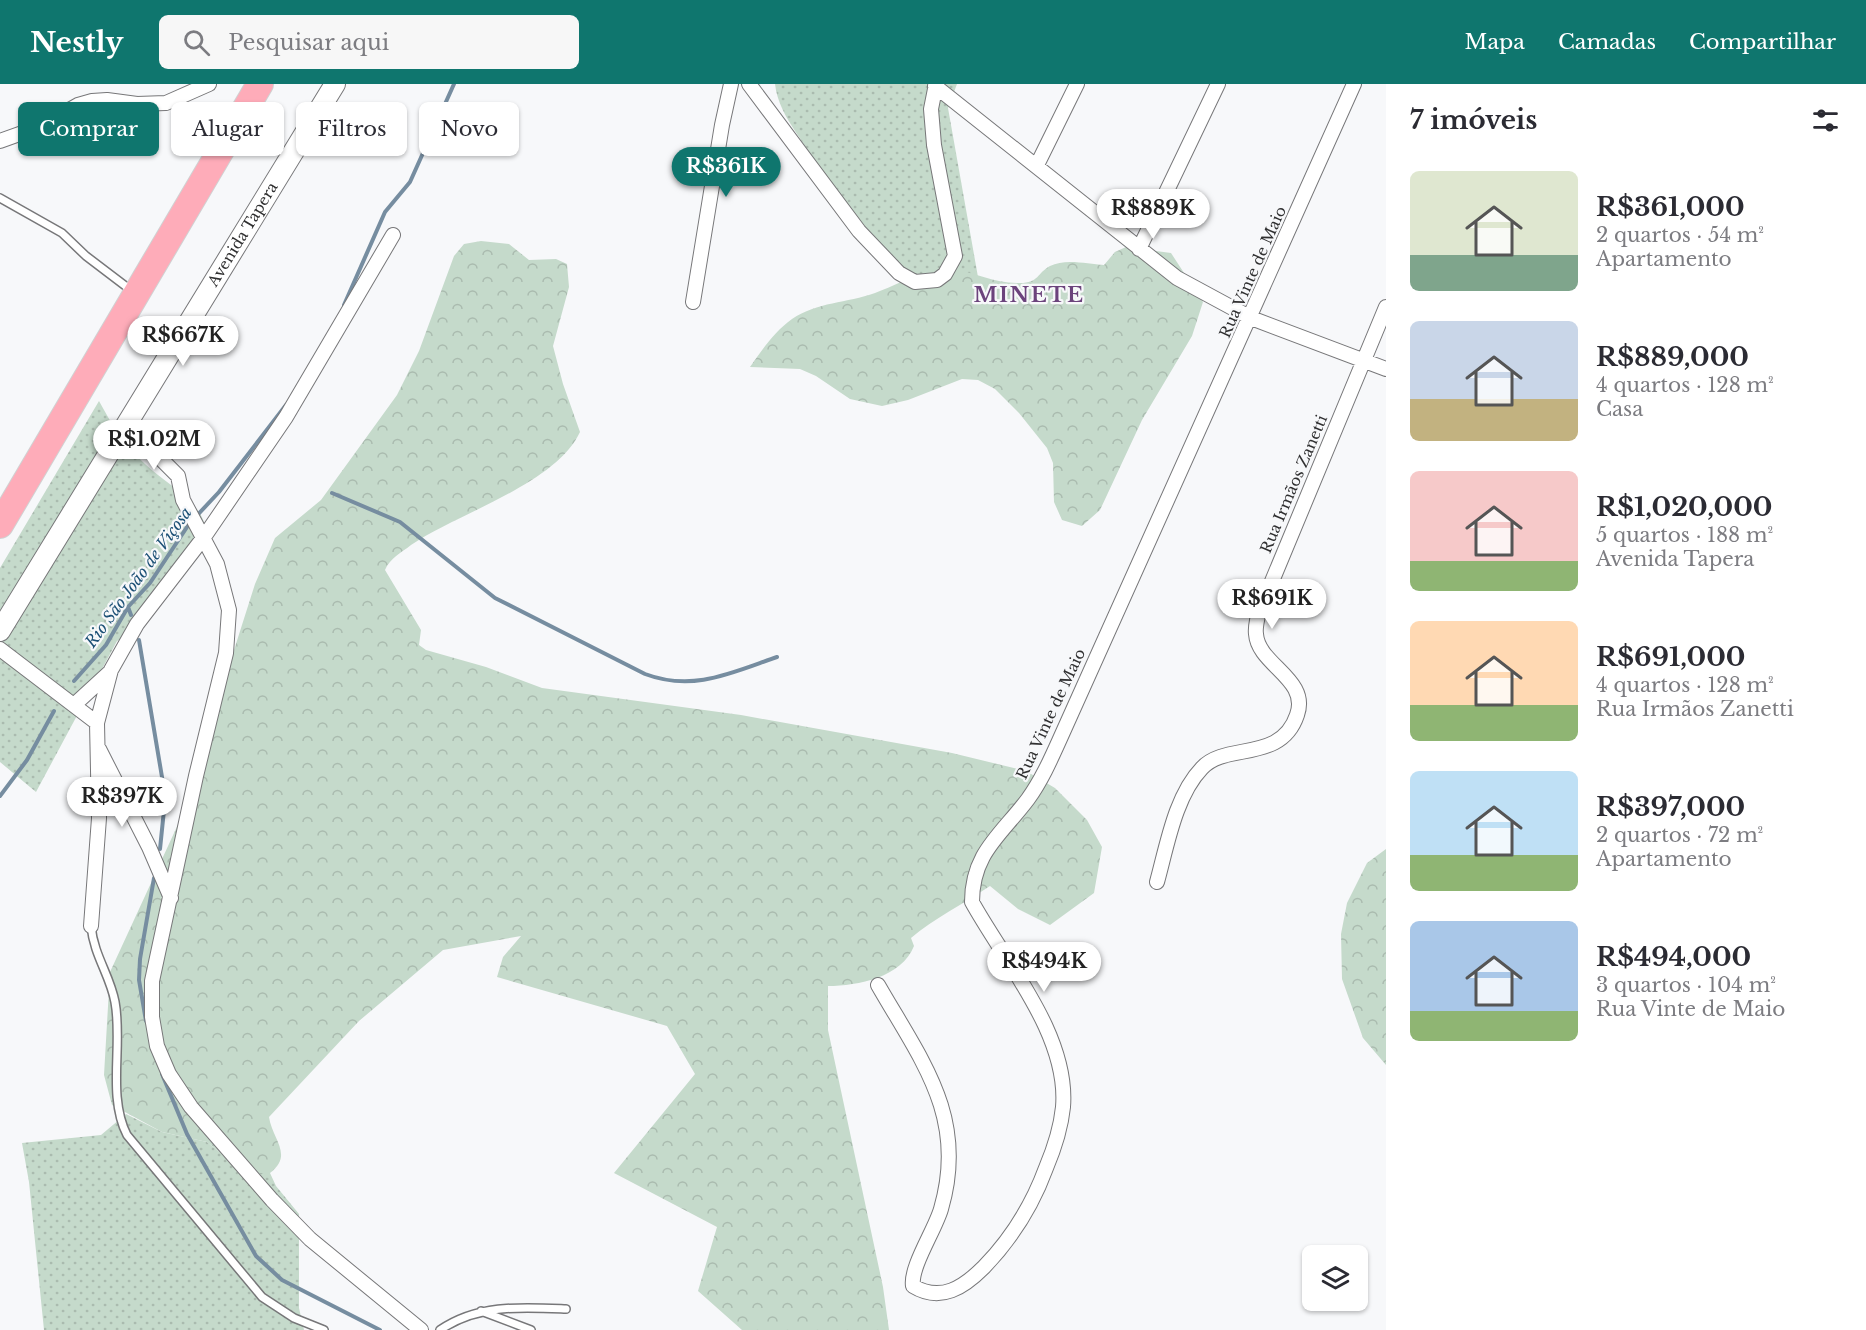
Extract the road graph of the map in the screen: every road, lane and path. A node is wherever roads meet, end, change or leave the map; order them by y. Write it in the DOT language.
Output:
graph roads {
  1 [pos="209,84"];
  2 [pos="260,84"];
  3 [pos="335,84"];
  4 [pos="731,84"];
  5 [pos="749,84"];
  6 [pos="1077,84"];
  7 [pos="1218,84"];
  8 [pos="1354,84"];
  9 [pos="936,85"];
  10 [pos="0,141"];
  11 [pos="1036,165"];
  12 [pos="0,198"];
  13 [pos="393,235"];
  14 [pos="1139,249"];
  15 [pos="138,295"];
  16 [pos="693,302"];
  17 [pos="1386,307"];
  18 [pos="1251,318"];
  19 [pos="1363,363"];
  20 [pos="1386,369"];
  21 [pos="126,424"];
  22 [pos="0,525"];
  23 [pos="204,537"];
  24 [pos="0,632"];
  25 [pos="0,649"];
  26 [pos="111,670"];
  27 [pos="74,705"];
  28 [pos="97,723"];
  29 [pos="98,747"];
  30 [pos="1157,882"];
  31 [pos="171,898"];
  32 [pos="91,926"];
  33 [pos="878,985"];
  34 [pos="566,1309"];
  35 [pos="481,1311"];
  36 [pos="324,1330"];
  37 [pos="421,1330"];
  38 [pos="440,1330"];
  39 [pos="531,1330"];
  1 -- 10 [label="street"];
  2 -- 15 [label="highway"];
  3 -- 21 [label="street, Avenida Tapera"];
  4 -- 16 [label="street"];
  5 -- 9 [label="street"];
  6 -- 11 [label="street"];
  7 -- 14 [label="street"];
  8 -- 18 [label="street, Rua Vinte de Maio"];
  9 -- 11 [label="street"];
  11 -- 14 [label="street"];
  12 -- 15 [label="lane"];
  13 -- 23 [label="street"];
  14 -- 18 [label="street"];
  15 -- 22 [label="highway"];
  17 -- 19 [label="street, Rua Irmãos Zanetti"];
  18 -- 19 [label="street"];
  18 -- 33 [label="street, Rua Vinte de Maio"];
  19 -- 20 [label="street"];
  19 -- 30 [label="street, Rua Irmãos Zanetti"];
  21 -- 23 [label="street"];
  21 -- 24 [label="street, Avenida Tapera"];
  23 -- 26 [label="street"];
  23 -- 31 [label="street"];
  25 -- 27 [label="street"];
  26 -- 27 [label="street"];
  26 -- 28 [label="street"];
  27 -- 28 [label="street"];
  28 -- 29 [label="street"];
  29 -- 31 [label="street"];
  29 -- 32 [label="street"];
  31 -- 37 [label="street"];
  32 -- 36 [label="lane"];
  34 -- 35 [label="lane"];
  35 -- 38 [label="lane"];
  35 -- 39 [label="lane"];
}
